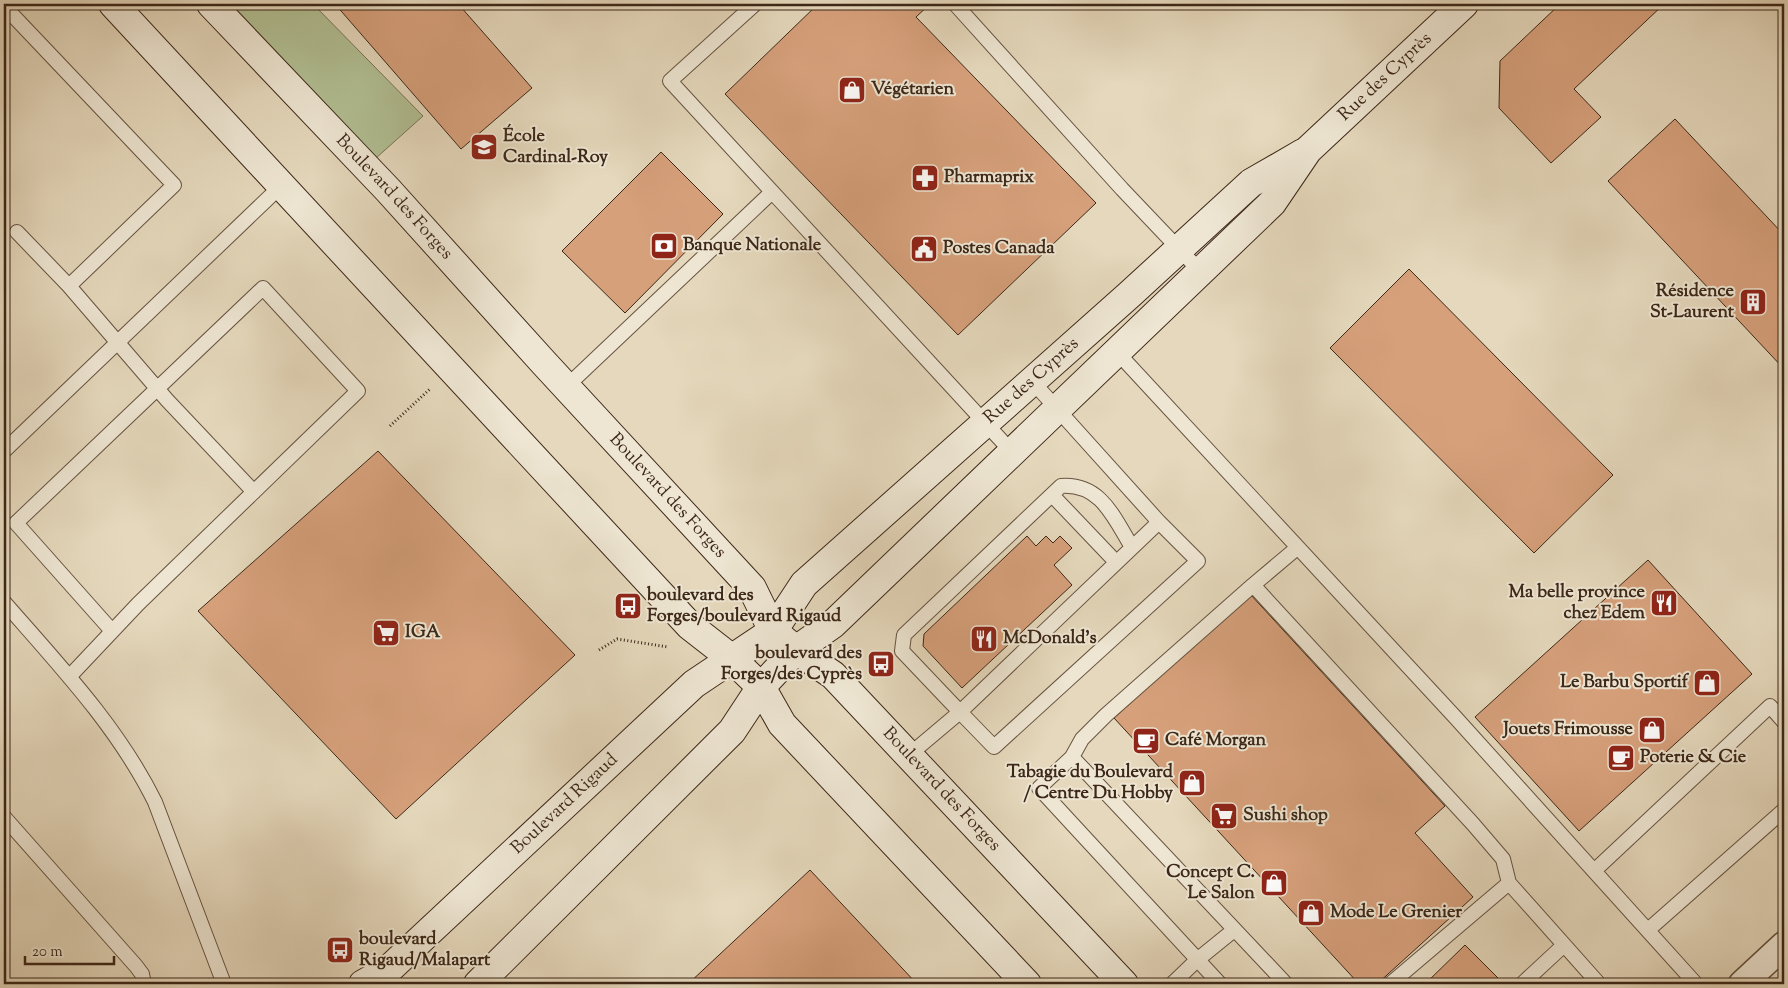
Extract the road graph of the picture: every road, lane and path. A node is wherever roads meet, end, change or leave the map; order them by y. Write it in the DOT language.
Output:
graph roads {
  1 [pos="113,4"];
  2 [pos="211,4"];
  3 [pos="755,4"];
  4 [pos="955,4"];
  5 [pos="1464,4"];
  6 [pos="4,6"];
  7 [pos="1308,150"];
  8 [pos="282,185"];
  9 [pos="772,192"];
  10 [pos="18,232"];
  11 [pos="1178,250"];
  12 [pos="1200,271"];
  13 [pos="69,286"];
  14 [pos="118,342"];
  15 [pos="1116,351"];
  16 [pos="452,368"];
  17 [pos="1032,381"];
  18 [pos="566,387"];
  19 [pos="157,388"];
  20 [pos="1057,408"];
  21 [pos="985,423"];
  22 [pos="390,426"];
  23 [pos="4,451"];
  24 [pos="1012,452"];
  25 [pos="254,492"];
  26 [pos="1053,496"];
  27 [pos="1159,522"];
  28 [pos="1132,547"];
  29 [pos="1297,548"];
  30 [pos="1115,562"];
  31 [pos="1253,585"];
  32 [pos="4,602"];
  33 [pos="773,631"];
  34 [pos="112,632"];
  35 [pos="674,648"];
  36 [pos="599,650"];
  37 [pos="796,650"];
  38 [pos="731,658"];
  39 [pos="69,677"];
  40 [pos="761,687"];
  41 [pos="960,712"];
  42 [pos="1784,722"];
  43 [pos="909,755"];
  44 [pos="1072,757"];
  45 [pos="1784,810"];
  46 [pos="4,817"];
  47 [pos="1594,870"];
  48 [pos="1509,883"];
  49 [pos="1234,930"];
  50 [pos="1648,930"];
  51 [pos="1564,945"];
  52 [pos="1784,945"];
  53 [pos="1197,960"];
  54 [pos="144,984"];
  55 [pos="224,984"];
  56 [pos="363,984"];
  57 [pos="478,984"];
  58 [pos="1028,984"];
  59 [pos="1124,984"];
  60 [pos="1172,984"];
  61 [pos="1220,984"];
  62 [pos="1286,984"];
  63 [pos="1390,984"];
  64 [pos="1522,984"];
  65 [pos="1599,984"];
  66 [pos="1696,984"];
  67 [pos="1742,984"];
  1 -- 8 [label="main road"];
  2 -- 18 [label="main road, Boulevard des Forges"];
  3 -- 9 [label="lane"];
  4 -- 11 [label="lane"];
  5 -- 7 [label="main road, Rue des Cyprès"];
  6 -- 13 [label="lane"];
  7 -- 11 [label="main road, Rue des Cyprès"];
  7 -- 12 [label="main road, Rue des Cyprès"];
  8 -- 14 [label="lane"];
  8 -- 16 [label="main road"];
  9 -- 18 [label="lane"];
  9 -- 21 [label="lane"];
  10 -- 13 [label="lane"];
  11 -- 12 [label="lane"];
  11 -- 17 [label="main road, Rue des Cyprès"];
  12 -- 15 [label="main road, Rue des Cyprès"];
  13 -- 14 [label="lane"];
  14 -- 19 [label="lane"];
  14 -- 23 [label="lane"];
  15 -- 20 [label="main road, Rue des Cyprès"];
  15 -- 29 [label="lane"];
  16 -- 22 [label="path"];
  16 -- 38 [label="main road"];
  17 -- 20 [label="lane"];
  17 -- 21 [label="main road, Rue des Cyprès"];
  18 -- 33 [label="main road, Boulevard des Forges"];
  19 -- 25 [label="lane"];
  19 -- 25 [label="lane"];
  19 -- 34 [label="lane"];
  20 -- 24 [label="main road, Rue des Cyprès"];
  20 -- 27 [label="lane"];
  21 -- 24 [label="lane"];
  21 -- 33 [label="main road, Rue des Cyprès"];
  24 -- 37 [label="main road, Rue des Cyprès"];
  25 -- 34 [label="lane"];
  26 -- 28 [label="lane"];
  26 -- 30 [label="lane"];
  26 -- 41 [label="lane"];
  27 -- 28 [label="lane"];
  27 -- 41 [label="lane"];
  28 -- 30 [label="lane"];
  29 -- 31 [label="lane"];
  29 -- 47 [label="lane"];
  30 -- 41 [label="lane"];
  31 -- 44 [label="lane"];
  31 -- 48 [label="lane"];
  32 -- 39 [label="lane"];
  33 -- 37 [label="main road, Boulevard des Forges"];
  33 -- 38 [label="main road, Boulevard Rigaud"];
  34 -- 39 [label="lane"];
  35 -- 36 [label="path"];
  37 -- 40 [label="main road"];
  37 -- 43 [label="main road, Boulevard des Forges"];
  38 -- 40 [label="main road"];
  38 -- 56 [label="main road, Boulevard Rigaud"];
  39 -- 55 [label="lane"];
  40 -- 57 [label="main road"];
  40 -- 58 [label="main road"];
  41 -- 43 [label="lane"];
  42 -- 47 [label="lane"];
  43 -- 59 [label="main road, Boulevard des Forges"];
  44 -- 49 [label="lane"];
  44 -- 53 [label="lane"];
  45 -- 50 [label="lane"];
  46 -- 54 [label="lane"];
  47 -- 50 [label="lane"];
  48 -- 51 [label="lane"];
  48 -- 63 [label="lane"];
  49 -- 53 [label="lane"];
  49 -- 62 [label="lane"];
  50 -- 66 [label="lane"];
  51 -- 64 [label="lane"];
  51 -- 65 [label="lane"];
  52 -- 67 [label="street"];
  53 -- 60 [label="lane"];
  53 -- 61 [label="lane"];
}
